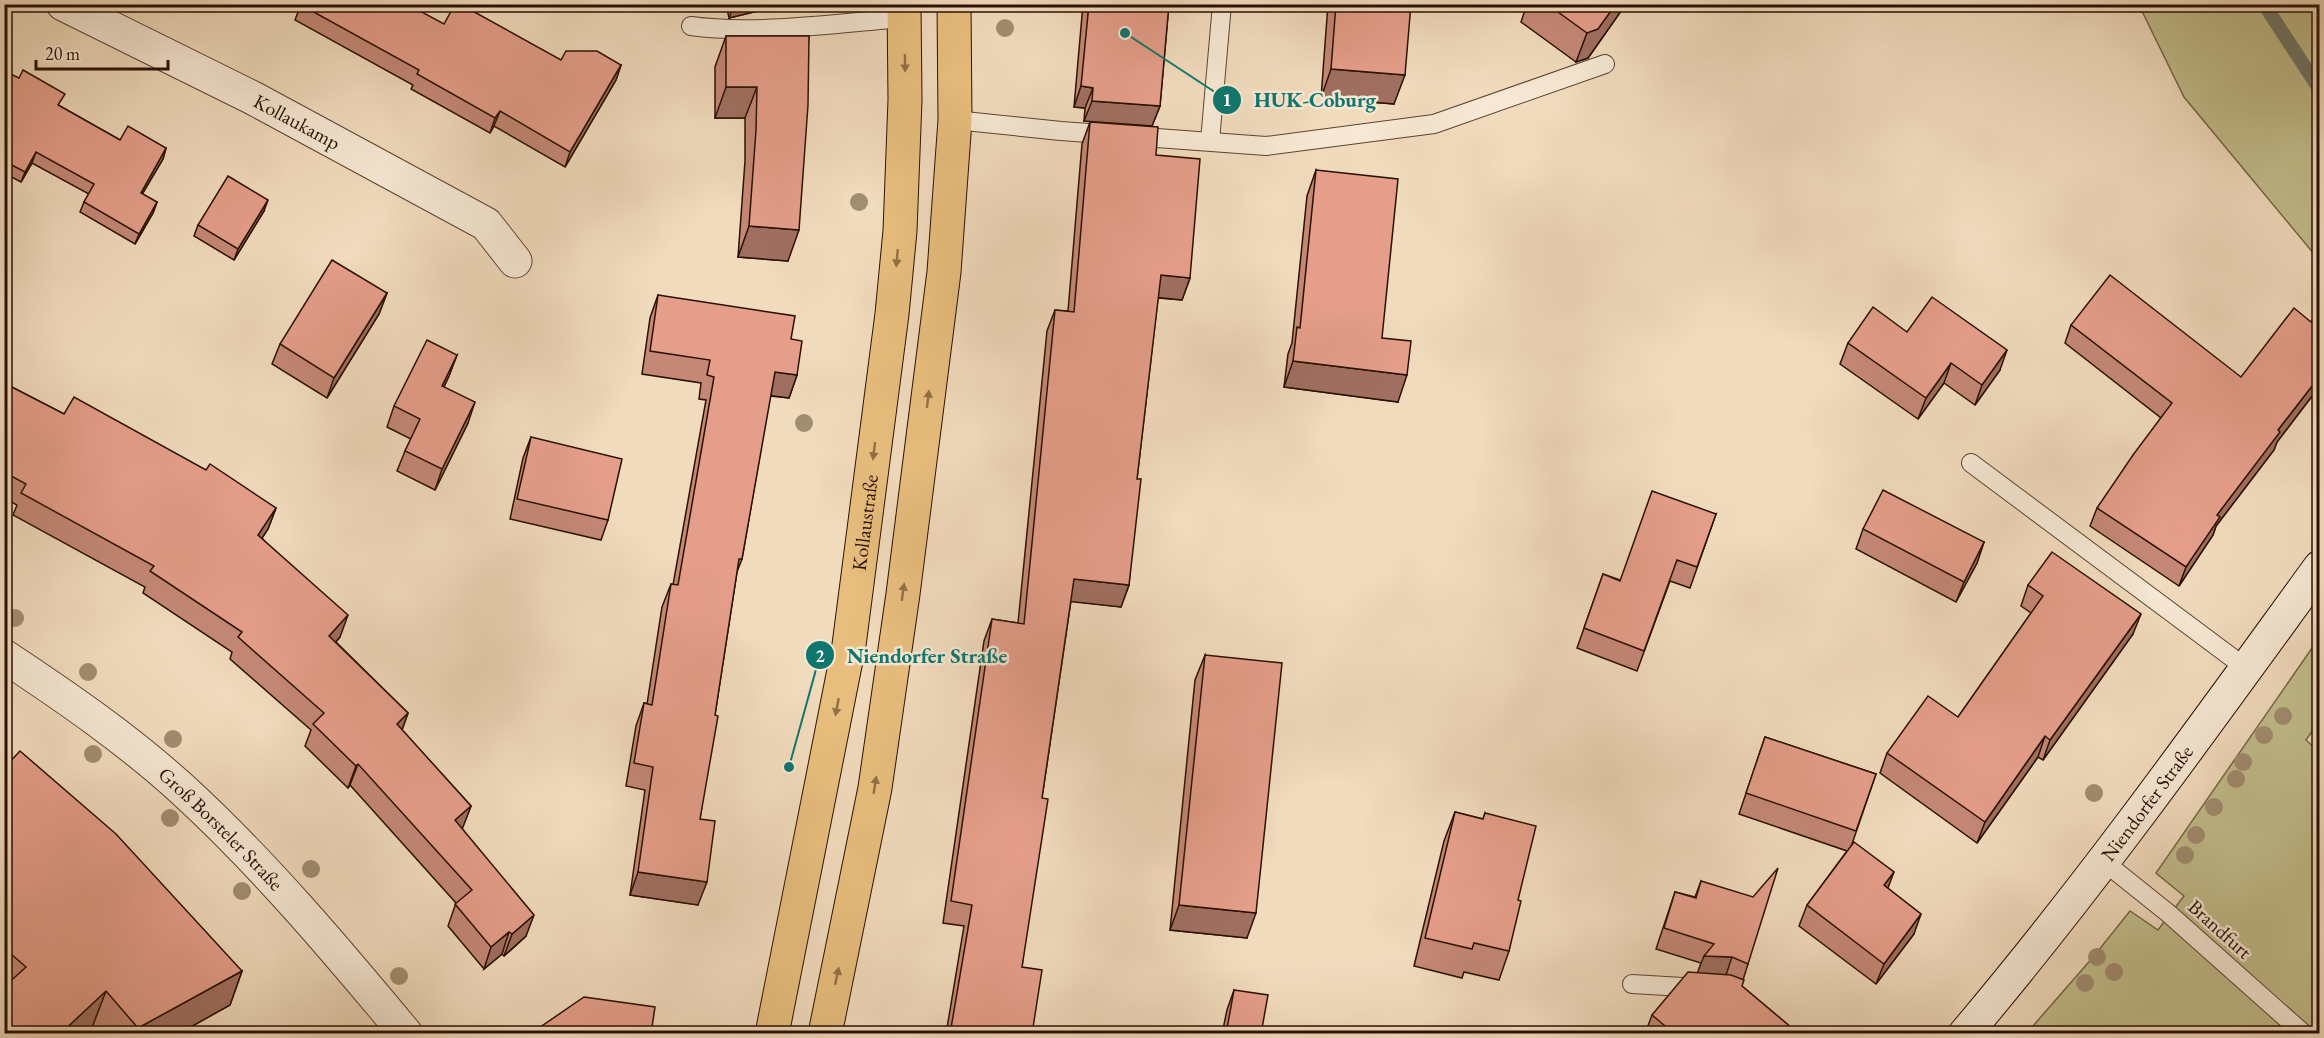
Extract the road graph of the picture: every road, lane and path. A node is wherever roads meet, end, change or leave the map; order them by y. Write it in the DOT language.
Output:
graph roads {
  1 [pos="63,4"];
  2 [pos="954,4"];
  3 [pos="1222,4"];
  4 [pos="904,11"];
  5 [pos="691,26"];
  6 [pos="1605,64"];
  7 [pos="955,120"];
  8 [pos="1210,141"];
  9 [pos="515,261"];
  10 [pos="1971,463"];
  11 [pos="2319,567"];
  12 [pos="4,656"];
  13 [pos="2246,669"];
  14 [pos="2103,861"];
  15 [pos="1632,984"];
  16 [pos="1713,989"];
  17 [pos="406,1034"];
  18 [pos="772,1034"];
  19 [pos="825,1034"];
  20 [pos="1965,1034"];
  21 [pos="2304,1034"];
  1 -- 9 [label="street, Kollaukamp"];
  2 -- 7 [label="main road"];
  3 -- 8 [label="lane"];
  4 -- 5 [label="lane"];
  4 -- 18 [label="main road, Kollaustraße, one-way"];
  6 -- 8 [label="lane"];
  7 -- 8 [label="lane"];
  19 -- 7 [label="main road, one-way"];
  10 -- 13 [label="lane"];
  11 -- 13 [label="street, Niendorfer Straße"];
  12 -- 17 [label="street, Groß Borsteler Straße"];
  13 -- 14 [label="street, Niendorfer Straße"];
  14 -- 20 [label="street, Niendorfer Straße"];
  14 -- 21 [label="lane, Brandfurt"];
  15 -- 16 [label="lane"];
}
